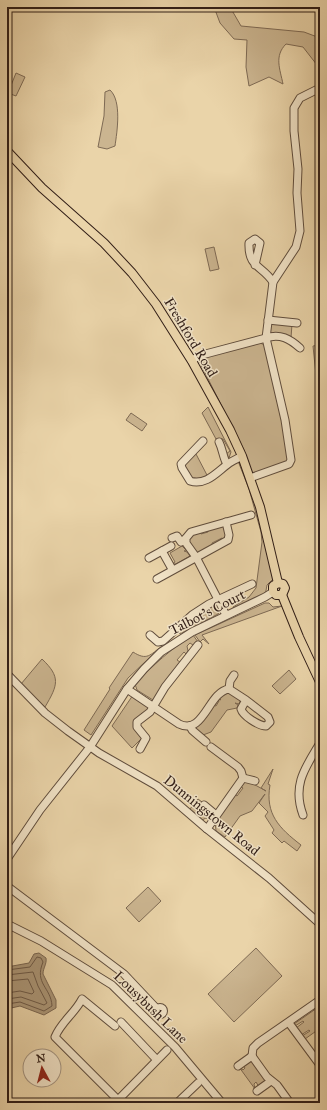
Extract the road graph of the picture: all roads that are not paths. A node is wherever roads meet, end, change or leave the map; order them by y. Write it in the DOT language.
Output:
graph roads {
  1 [pos="320,88"];
  2 [pos="7,150"];
  3 [pos="255,265"];
  4 [pos="273,282"];
  5 [pos="268,320"];
  6 [pos="297,323"];
  7 [pos="266,338"];
  8 [pos="300,348"];
  9 [pos="192,361"];
  10 [pos="203,441"];
  11 [pos="219,442"];
  12 [pos="242,456"];
  13 [pos="228,464"];
  14 [pos="250,478"];
  15 [pos="251,515"];
  16 [pos="226,522"];
  17 [pos="172,538"];
  18 [pos="185,539"];
  19 [pos="171,546"];
  20 [pos="162,551"];
  21 [pos="196,557"];
  22 [pos="149,558"];
  23 [pos="172,569"];
  24 [pos="157,578"];
  25 [pos="278,583"];
  26 [pos="252,584"];
  27 [pos="273,592"];
  28 [pos="282,595"];
  29 [pos="218,600"];
  30 [pos="226,615"];
  31 [pos="150,635"];
  32 [pos="194,647"];
  33 [pos="7,674"];
  34 [pos="234,675"];
  35 [pos="320,682"];
  36 [pos="127,689"];
  37 [pos="229,689"];
  38 [pos="246,700"];
  39 [pos="153,707"];
  40 [pos="190,726"];
  41 [pos="320,743"];
  42 [pos="90,747"];
  43 [pos="140,749"];
  44 [pos="242,778"];
  45 [pos="254,781"];
  46 [pos="204,805"];
  47 [pos="216,815"];
  48 [pos="303,815"];
  49 [pos="207,829"];
  50 [pos="7,859"];
  51 [pos="7,886"];
  52 [pos="7,924"];
  53 [pos="320,924"];
  54 [pos="320,1000"];
  55 [pos="157,1009"];
  56 [pos="288,1023"];
  57 [pos="167,1050"];
  58 [pos="252,1056"];
  59 [pos="156,1059"];
  60 [pos="320,1065"];
  61 [pos="238,1066"];
  62 [pos="271,1081"];
  63 [pos="198,1086"];
  64 [pos="257,1091"];
  65 [pos="320,1101"];
  66 [pos="120,1102"];
  67 [pos="178,1103"];
  68 [pos="222,1103"];
  69 [pos="290,1103"];
  70 [pos="317,1103"];
  1 -- 4 [label="street"];
  2 -- 9 [label="main road, Freshford Road"];
  3 -- 4 [label="street"];
  4 -- 5 [label="street"];
  5 -- 6 [label="street"];
  5 -- 7 [label="street"];
  7 -- 8 [label="street"];
  7 -- 9 [label="street"];
  7 -- 14 [label="street"];
  9 -- 12 [label="main road, Freshford Road"];
  10 -- 13 [label="street"];
  11 -- 13 [label="street"];
  12 -- 13 [label="street"];
  12 -- 14 [label="main road, Freshford Road"];
  14 -- 25 [label="main road, Freshford Road"];
  15 -- 16 [label="street"];
  16 -- 18 [label="street"];
  16 -- 21 [label="street"];
  17 -- 18 [label="street"];
  18 -- 21 [label="street"];
  19 -- 20 [label="street"];
  20 -- 22 [label="street"];
  20 -- 23 [label="street"];
  21 -- 23 [label="street"];
  21 -- 29 [label="street"];
  23 -- 24 [label="street"];
  25 -- 27 [label="main road"];
  25 -- 28 [label="main road, Freshford Road"];
  26 -- 29 [label="street"];
  27 -- 28 [label="main road"];
  27 -- 30 [label="street, Talbot's Court"];
  28 -- 35 [label="main road, Freshford Road"];
  29 -- 30 [label="street"];
  29 -- 31 [label="street"];
  30 -- 36 [label="street, Talbot's Court"];
  32 -- 39 [label="street, Talbot's Court"];
  33 -- 42 [label="street, Dunningstown Road"];
  34 -- 37 [label="street"];
  36 -- 39 [label="street"];
  36 -- 42 [label="street, Talbot's Court"];
  37 -- 38 [label="street"];
  37 -- 40 [label="street"];
  39 -- 40 [label="street"];
  39 -- 43 [label="street, Talbot's Court"];
  40 -- 44 [label="street"];
  41 -- 48 [label="street"];
  42 -- 49 [label="street, Dunningstown Road"];
  42 -- 50 [label="street, Talbot's Court"];
  44 -- 45 [label="street"];
  44 -- 47 [label="street"];
  46 -- 47 [label="street"];
  47 -- 49 [label="street"];
  49 -- 53 [label="street, Dunningstown Road"];
  51 -- 55 [label="street"];
  52 -- 68 [label="street, Lousybush Lane"];
  54 -- 56 [label="street"];
  56 -- 58 [label="street"];
  56 -- 60 [label="street"];
  57 -- 59 [label="street"];
  58 -- 61 [label="street"];
  58 -- 62 [label="street"];
  59 -- 66 [label="street"];
  59 -- 66 [label="street"];
  62 -- 64 [label="street"];
  62 -- 69 [label="street"];
  63 -- 67 [label="street"];
  65 -- 70 [label="street"];
}
